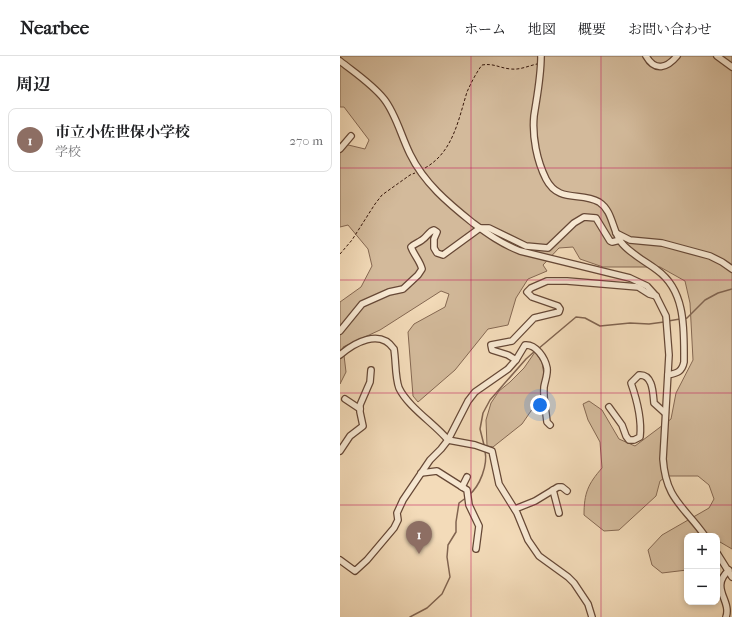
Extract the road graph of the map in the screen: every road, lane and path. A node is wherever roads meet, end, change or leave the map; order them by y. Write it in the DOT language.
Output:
graph roads {
  1 [pos="646,56"];
  2 [pos="677,56"];
  3 [pos="717,56"];
  4 [pos="541,59"];
  5 [pos="340,61"];
  6 [pos="732,67"];
  7 [pos="351,136"];
  8 [pos="340,149"];
  9 [pos="420,170"];
  10 [pos="480,228"];
  11 [pos="616,232"];
  12 [pos="620,240"];
  13 [pos="340,254"];
  14 [pos="732,270"];
  15 [pos="656,296"];
  16 [pos="340,330"];
  17 [pos="340,355"];
  18 [pos="516,360"];
  19 [pos="371,370"];
  20 [pos="668,375"];
  21 [pos="345,399"];
  22 [pos="609,407"];
  23 [pos="360,409"];
  24 [pos="665,413"];
  25 [pos="550,425"];
  26 [pos="448,440"];
  27 [pos="340,451"];
  28 [pos="421,473"];
  29 [pos="467,477"];
  30 [pos="462,486"];
  31 [pos="553,490"];
  32 [pos="567,491"];
  33 [pos="516,509"];
  34 [pos="559,513"];
  35 [pos="702,533"];
  36 [pos="476,549"];
  37 [pos="720,558"];
  38 [pos="340,560"];
  39 [pos="729,570"];
  40 [pos="732,577"];
  41 [pos="592,617"];
  42 [pos="726,617"];
  1 -- 2 [label="street"];
  3 -- 6 [label="street"];
  4 -- 9 [label="path"];
  4 -- 11 [label="street"];
  5 -- 9 [label="street"];
  7 -- 8 [label="street"];
  9 -- 10 [label="street"];
  9 -- 13 [label="path"];
  10 -- 12 [label="street"];
  10 -- 15 [label="street"];
  10 -- 16 [label="street"];
  11 -- 12 [label="street"];
  11 -- 14 [label="street"];
  12 -- 20 [label="street"];
  15 -- 18 [label="street"];
  15 -- 20 [label="street"];
  17 -- 26 [label="street"];
  18 -- 25 [label="street"];
  18 -- 26 [label="street"];
  19 -- 23 [label="street"];
  20 -- 24 [label="street"];
  21 -- 23 [label="street"];
  22 -- 24 [label="street"];
  23 -- 27 [label="street"];
  24 -- 35 [label="street"];
  26 -- 28 [label="street"];
  26 -- 33 [label="street"];
  28 -- 30 [label="street"];
  28 -- 38 [label="street"];
  29 -- 30 [label="street"];
  30 -- 36 [label="street"];
  31 -- 32 [label="street"];
  31 -- 33 [label="street"];
  31 -- 34 [label="street"];
  33 -- 41 [label="street"];
  37 -- 39 [label="street"];
  39 -- 40 [label="street"];
  39 -- 42 [label="street"];
}
